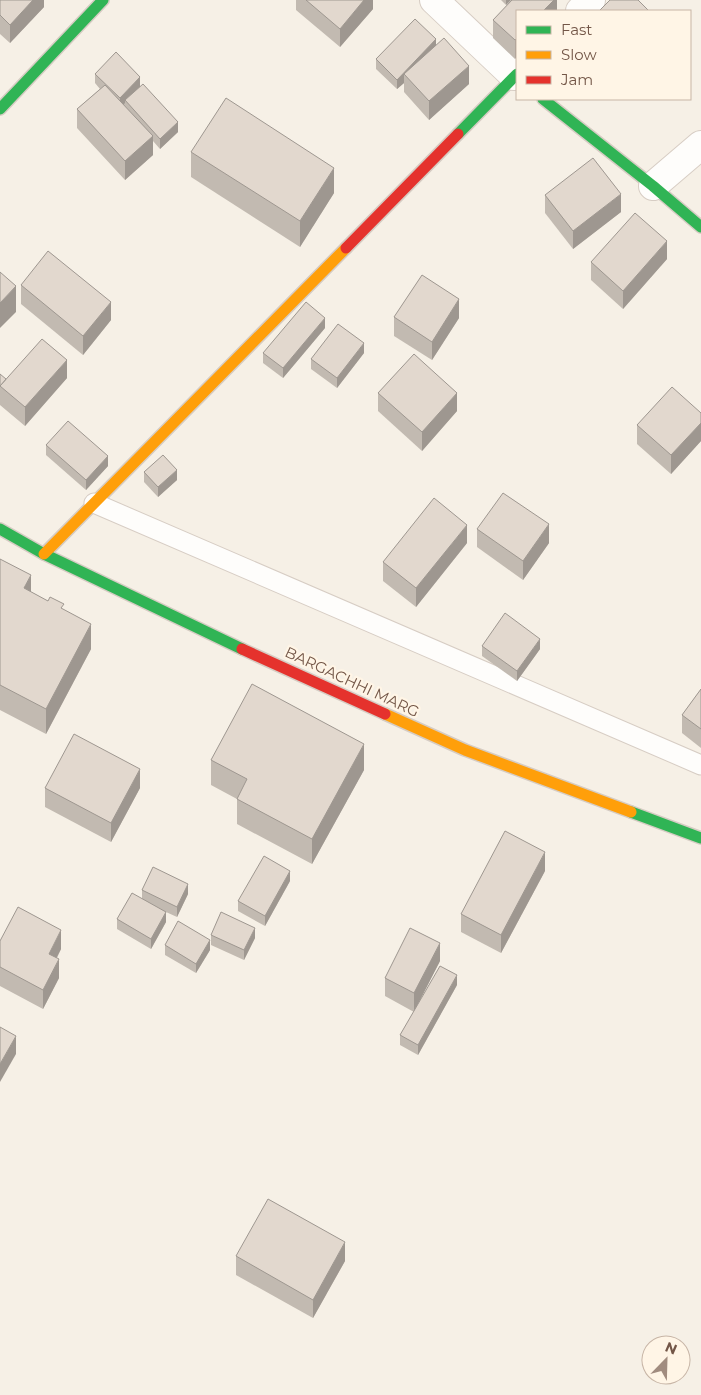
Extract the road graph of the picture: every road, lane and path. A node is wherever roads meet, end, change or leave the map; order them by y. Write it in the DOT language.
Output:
graph roads {
  1 [pos="103,0"];
  2 [pos="434,0"];
  3 [pos="591,0"];
  4 [pos="581,10"];
  5 [pos="516,76"];
  6 [pos="544,100"];
  7 [pos="0,109"];
  8 [pos="701,145"];
  9 [pos="653,186"];
  10 [pos="701,227"];
  11 [pos="94,504"];
  12 [pos="0,529"];
  13 [pos="44,554"];
  14 [pos="701,765"];
  15 [pos="701,838"];
  1 -- 7 [label="street"];
  2 -- 5 [label="street"];
  3 -- 4 [label="street"];
  5 -- 11 [label="street"];
  6 -- 9 [label="street"];
  8 -- 9 [label="street"];
  9 -- 10 [label="street"];
  11 -- 13 [label="street"];
  11 -- 14 [label="lane"];
  12 -- 13 [label="street, BARGACHHI MARG"];
  13 -- 15 [label="street, BARGACHHI MARG"];
}
